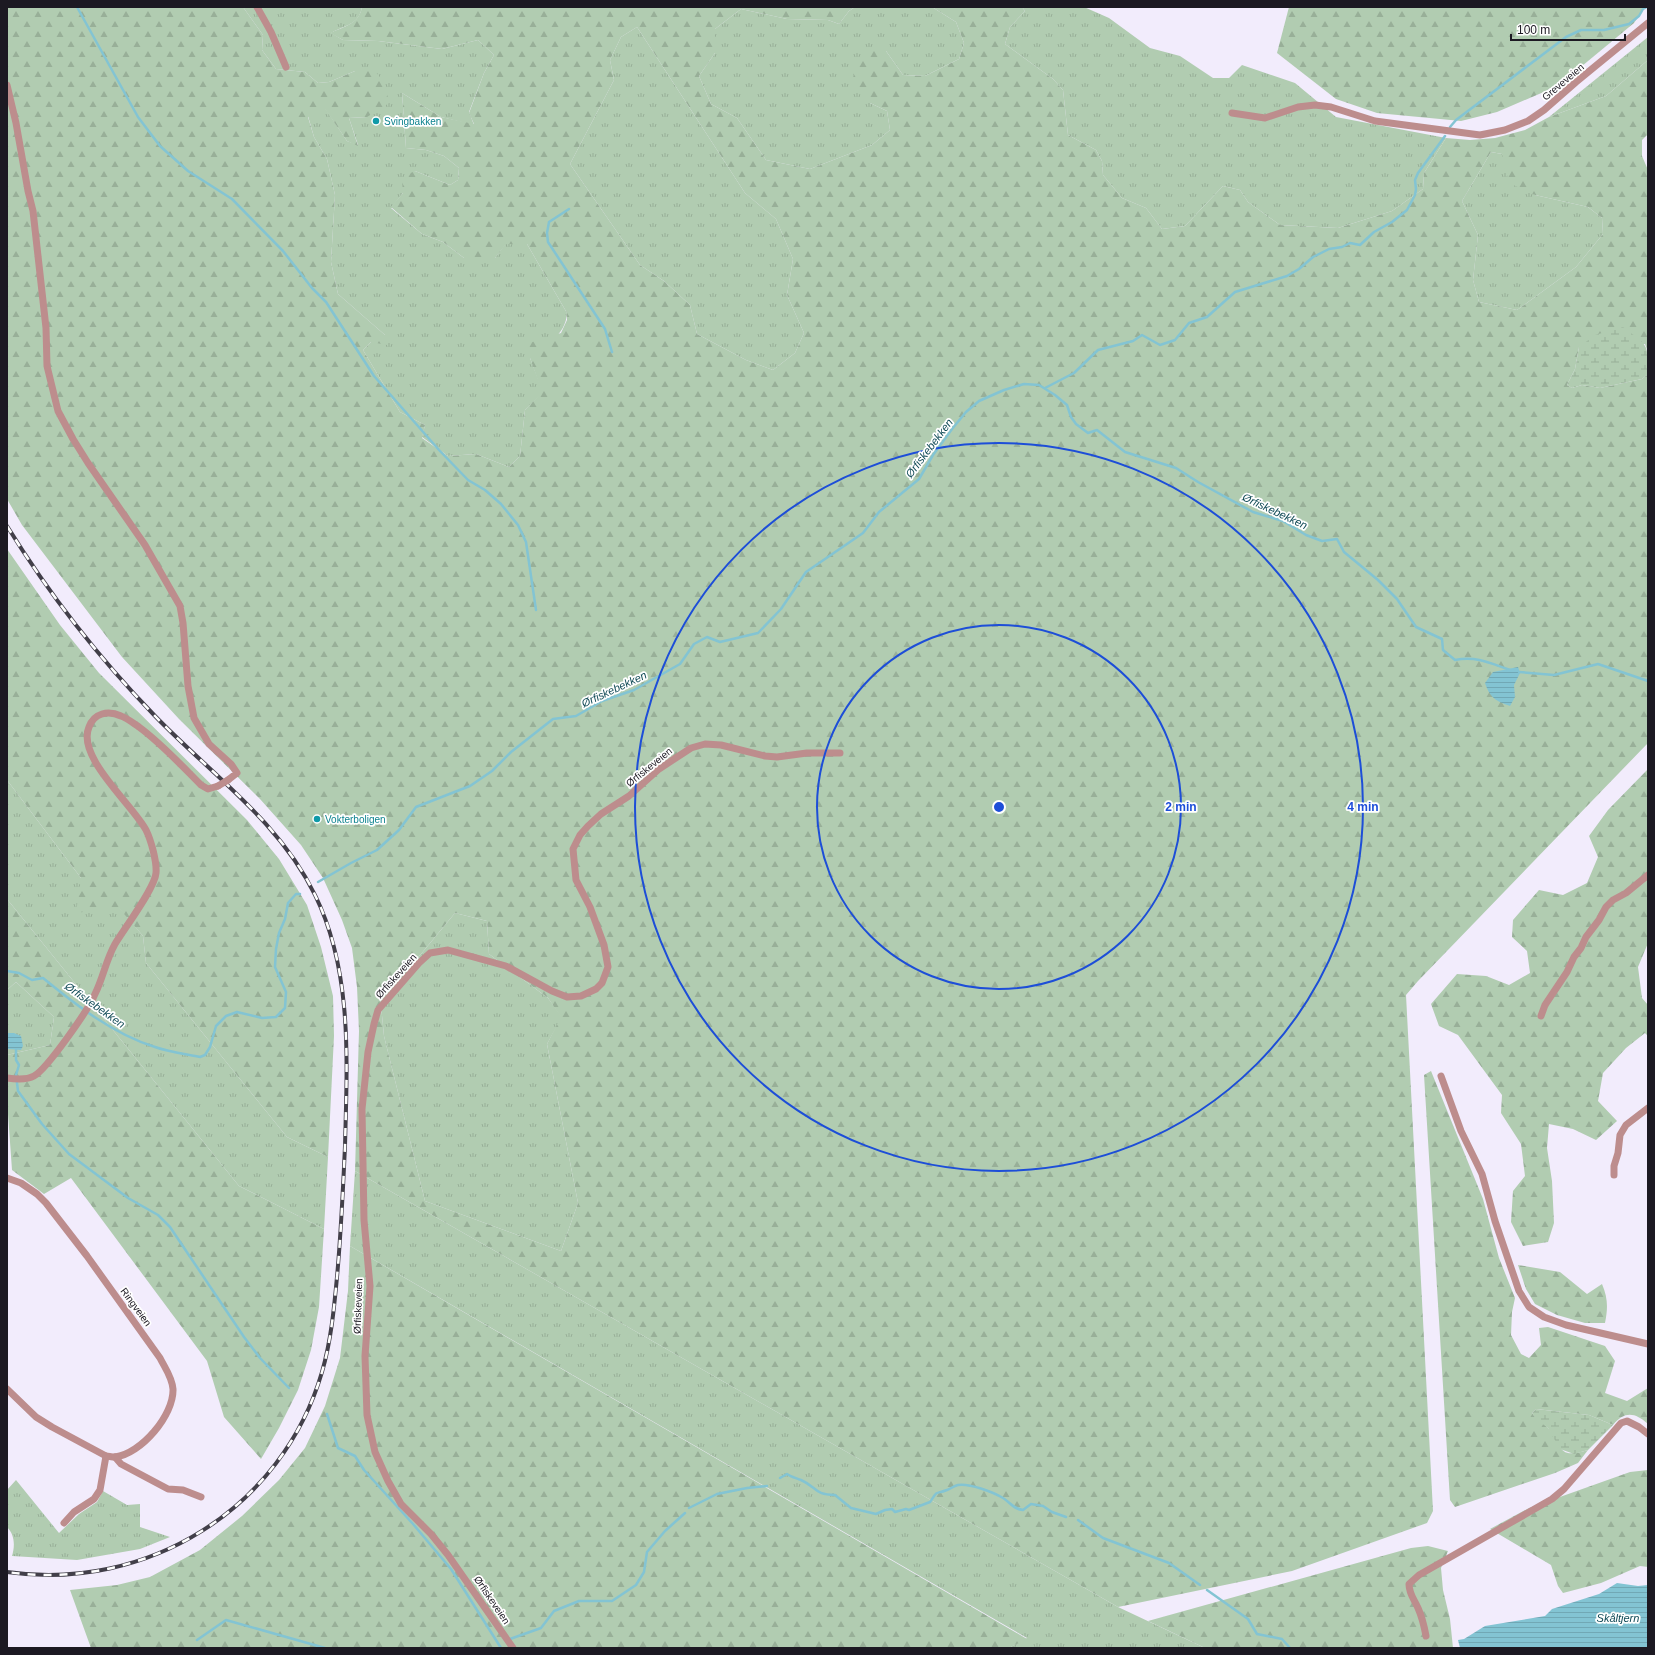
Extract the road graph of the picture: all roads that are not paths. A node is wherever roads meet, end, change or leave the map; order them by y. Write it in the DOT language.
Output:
graph roads {
  1 [pos="257,7"];
  2 [pos="1648,23"];
  3 [pos="286,67"];
  4 [pos="7,85"];
  5 [pos="1232,113"];
  6 [pos="840,753"];
  7 [pos="1648,875"];
  8 [pos="1541,1016"];
  9 [pos="1441,1076"];
  10 [pos="13,1078"];
  11 [pos="1648,1108"];
  12 [pos="1614,1175"];
  13 [pos="7,1178"];
  14 [pos="1648,1344"];
  15 [pos="7,1389"];
  16 [pos="1648,1434"];
  17 [pos="106,1456"];
  18 [pos="115,1457"];
  19 [pos="201,1497"];
  20 [pos="64,1523"];
  21 [pos="1426,1636"];
  22 [pos="513,1648"];
  1 -- 3 [label="street"];
  2 -- 5 [label="street, Greveveien"];
  4 -- 10 [label="street, bridge"];
  6 -- 22 [label="street, Ørfiskeveien"];
  7 -- 8 [label="street"];
  9 -- 14 [label="street"];
  11 -- 12 [label="street"];
  13 -- 18 [label="street, Ringveien"];
  15 -- 17 [label="street, Ringveien"];
  16 -- 21 [label="street"];
  17 -- 18 [label="street, Ringveien"];
  17 -- 20 [label="street"];
  18 -- 19 [label="street"];
}
